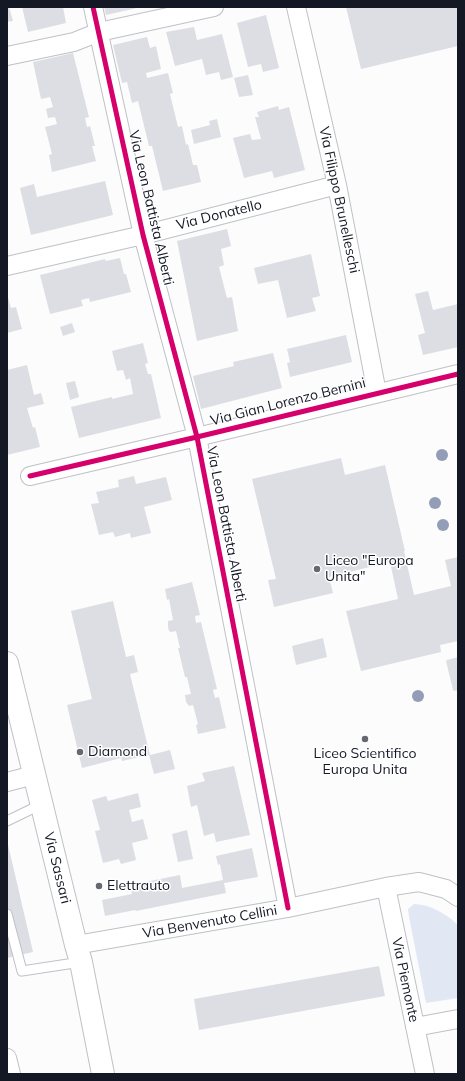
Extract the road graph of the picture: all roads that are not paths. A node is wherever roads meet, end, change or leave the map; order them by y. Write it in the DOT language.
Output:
graph roads {
  1 [pos="94,7"];
  2 [pos="214,7"];
  3 [pos="296,7"];
  4 [pos="99,32"];
  5 [pos="7,56"];
  6 [pos="337,185"];
  7 [pos="143,234"];
  8 [pos="7,266"];
  9 [pos="458,374"];
  10 [pos="377,393"];
  11 [pos="197,437"];
  12 [pos="30,476"];
  13 [pos="7,663"];
  14 [pos="34,775"];
  15 [pos="7,782"];
  16 [pos="42,804"];
  17 [pos="7,821"];
  18 [pos="386,887"];
  19 [pos="458,897"];
  20 [pos="288,908"];
  21 [pos="7,914"];
  22 [pos="79,953"];
  23 [pos="458,1019"];
  24 [pos="415,1027"];
  25 [pos="7,1058"];
  26 [pos="11,1074"];
  27 [pos="103,1074"];
  28 [pos="424,1074"];
  1 -- 4 [label="street, Via Leon Battista Alberti"];
  2 -- 4 [label="street"];
  3 -- 6 [label="street, Via Filippo Brunelleschi"];
  4 -- 5 [label="street"];
  4 -- 7 [label="street, Via Leon Battista Alberti"];
  6 -- 7 [label="street, Via Donatello"];
  6 -- 10 [label="street, Via Filippo Brunelleschi"];
  7 -- 8 [label="street, Via Donatello"];
  7 -- 11 [label="street, Via Leon Battista Alberti"];
  9 -- 10 [label="street, Via Gian Lorenzo Bernini"];
  10 -- 11 [label="street, Via Gian Lorenzo Bernini"];
  11 -- 12 [label="street, Via Gian Lorenzo Bernini"];
  11 -- 20 [label="street, Via Leon Battista Alberti"];
  13 -- 14 [label="street, Via Sassari"];
  14 -- 15 [label="street"];
  14 -- 16 [label="street, Via Sassari"];
  16 -- 17 [label="lane"];
  16 -- 22 [label="street, Via Sassari"];
  18 -- 19 [label="street, Via Benvenuto Cellini"];
  18 -- 20 [label="street, Via Benvenuto Cellini"];
  18 -- 24 [label="street, Via Piemonte"];
  20 -- 22 [label="street, Via Benvenuto Cellini"];
  21 -- 22 [label="lane"];
  22 -- 27 [label="street, Via Sassari"];
  23 -- 24 [label="street"];
  24 -- 28 [label="street, Via Piemonte"];
  25 -- 26 [label="street"];
}
